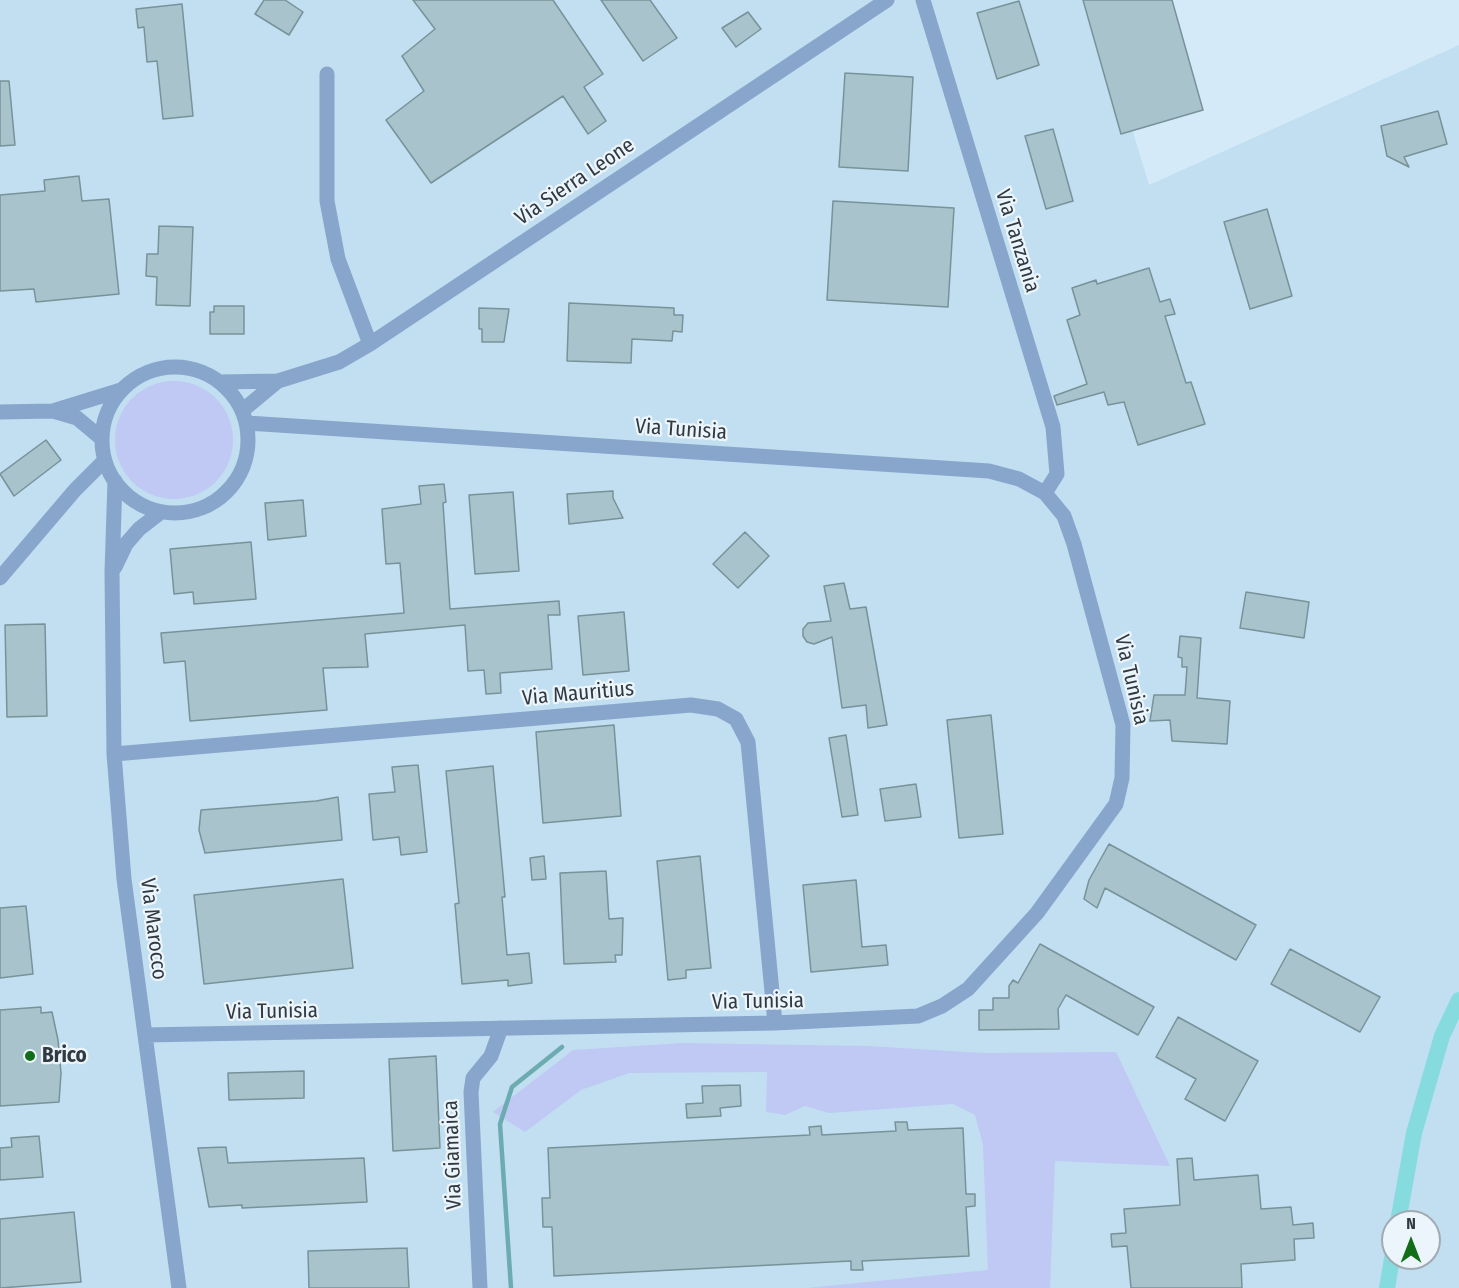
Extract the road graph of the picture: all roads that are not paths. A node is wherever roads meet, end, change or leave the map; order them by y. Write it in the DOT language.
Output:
graph roads {
  1 [pos="887,0"];
  2 [pos="922,0"];
  3 [pos="327,74"];
  4 [pos="370,344"];
  5 [pos="278,381"];
  6 [pos="220,382"];
  7 [pos="121,390"];
  8 [pos="52,411"];
  9 [pos="0,412"];
  10 [pos="245,417"];
  11 [pos="101,438"];
  12 [pos="104,462"];
  13 [pos="115,481"];
  14 [pos="1045,493"];
  15 [pos="161,512"];
  16 [pos="112,572"];
  17 [pos="0,578"];
  18 [pos="114,754"];
  19 [pos="776,1023"];
  20 [pos="501,1028"];
  21 [pos="146,1035"];
  22 [pos="179,1288"];
  23 [pos="480,1288"];
  1 -- 4 [label="street, Via Sierra Leone"];
  2 -- 14 [label="street, Via Tanzania"];
  3 -- 4 [label="street"];
  4 -- 5 [label="street, Via Sierra Leone"];
  5 -- 6 [label="street, Via Sierra Leone"];
  5 -- 10 [label="street, Via Sierra Leone"];
  6 -- 7 [label="street"];
  6 -- 10 [label="street"];
  7 -- 8 [label="street"];
  7 -- 11 [label="street"];
  8 -- 9 [label="street"];
  8 -- 11 [label="street"];
  10 -- 14 [label="street, Via Tunisia"];
  10 -- 15 [label="street"];
  11 -- 12 [label="street"];
  12 -- 13 [label="street"];
  12 -- 17 [label="street"];
  13 -- 15 [label="street"];
  13 -- 16 [label="street, Via Marocco"];
  14 -- 19 [label="street, Via Tunisia"];
  15 -- 16 [label="street, Via Marocco"];
  16 -- 18 [label="street, Via Marocco"];
  18 -- 19 [label="street, Via Mauritius"];
  18 -- 21 [label="street, Via Marocco"];
  19 -- 20 [label="street, Via Tunisia"];
  20 -- 21 [label="street, Via Tunisia"];
  20 -- 23 [label="street, Via Giamaica"];
  21 -- 22 [label="street, Via Marocco"];
}
